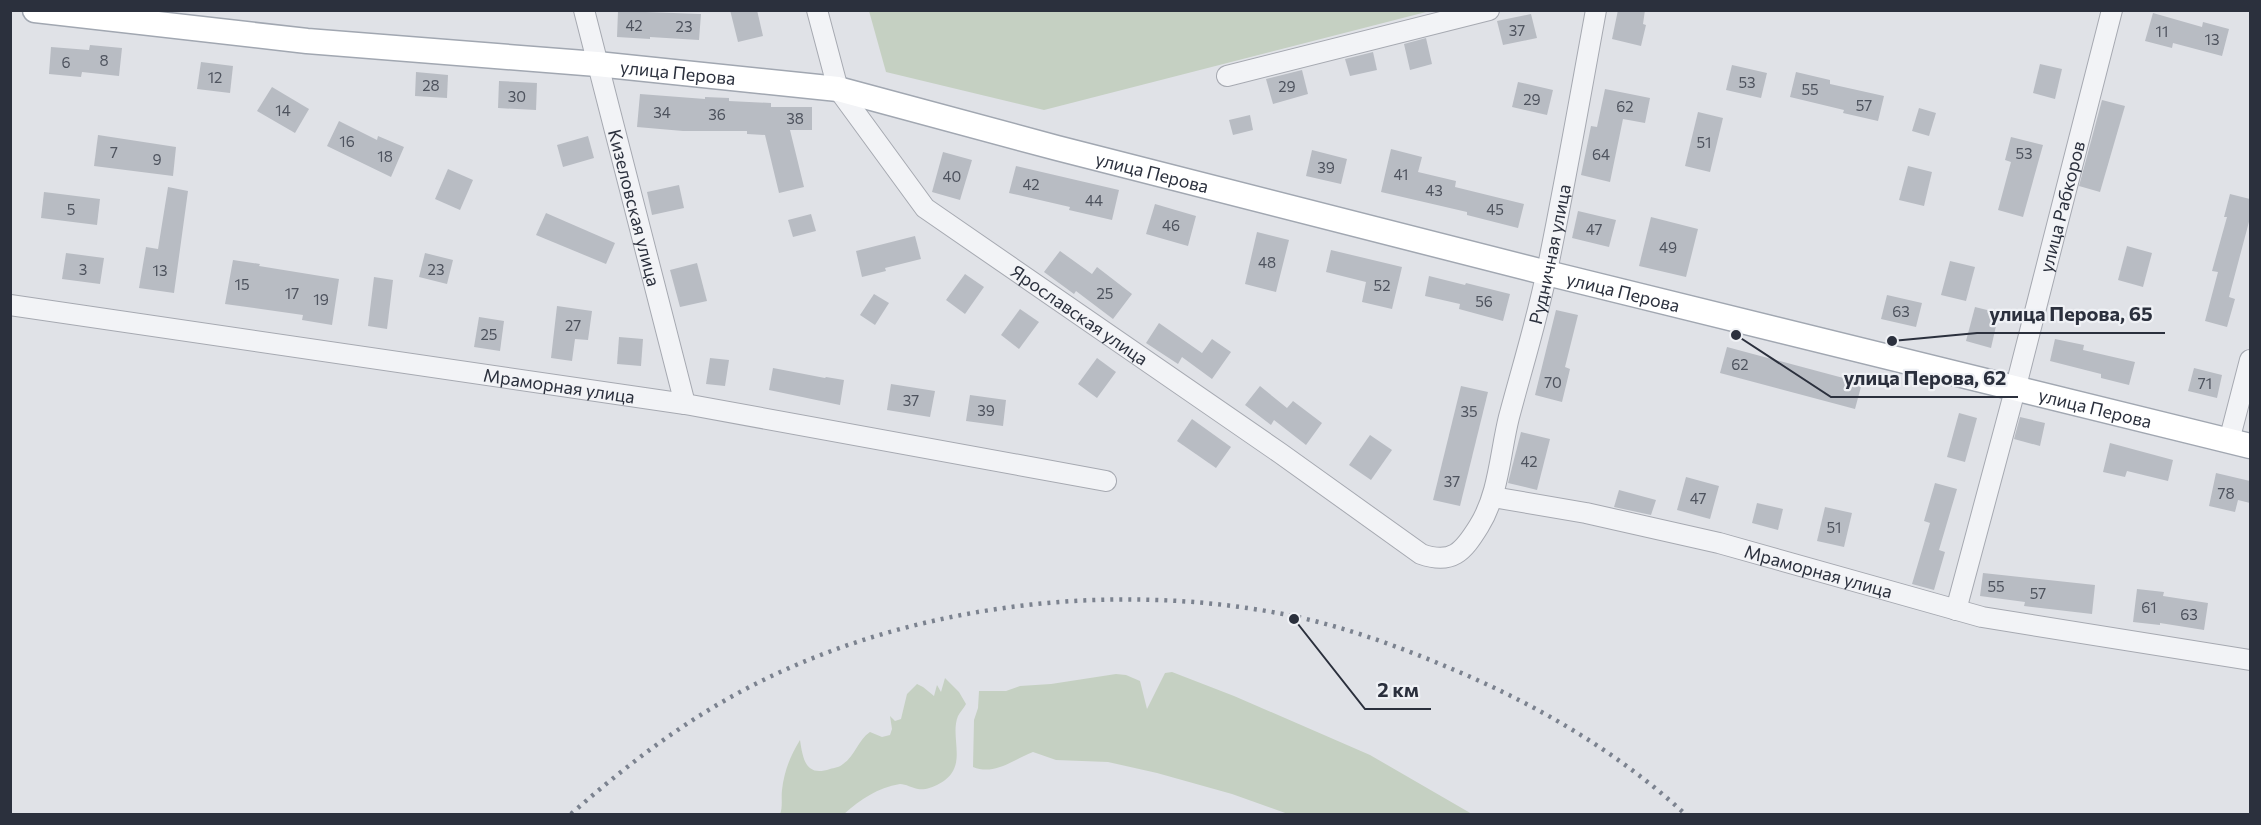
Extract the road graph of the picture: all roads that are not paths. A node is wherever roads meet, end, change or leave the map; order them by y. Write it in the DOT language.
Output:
graph roads {
  1 [pos="35,10"];
  2 [pos="584,10"];
  3 [pos="817,10"];
  4 [pos="1489,10"];
  5 [pos="1596,10"];
  6 [pos="2112,10"];
  7 [pos="597,64"];
  8 [pos="1227,76"];
  9 [pos="838,89"];
  10 [pos="1546,273"];
  11 [pos="10,305"];
  12 [pos="2250,360"];
  13 [pos="2015,390"];
  14 [pos="685,404"];
  15 [pos="2240,443"];
  16 [pos="1106,481"];
  17 [pos="1492,497"];
  18 [pos="1956,610"];
  19 [pos="2250,660"];
  1 -- 7 [label="main road, улица Перова"];
  2 -- 7 [label="street, Кизеловская улица"];
  3 -- 9 [label="street, Ярославская улица"];
  4 -- 8 [label="street"];
  5 -- 10 [label="street, Рудничная улица"];
  6 -- 13 [label="street, улица Рабкоров"];
  7 -- 9 [label="main road, улица Перова"];
  7 -- 14 [label="street, Кизеловская улица"];
  9 -- 10 [label="main road, улица Перова"];
  9 -- 17 [label="street, Ярославская улица"];
  10 -- 13 [label="main road, улица Перова"];
  10 -- 17 [label="street, Рудничная улица"];
  11 -- 14 [label="street, Мраморная улица"];
  12 -- 15 [label="street"];
  13 -- 15 [label="main road, улица Перова"];
  13 -- 18 [label="street, улица Рабкоров"];
  14 -- 16 [label="street, Мраморная улица"];
  17 -- 18 [label="street, Мраморная улица"];
  18 -- 19 [label="street, Мраморная улица"];
}
